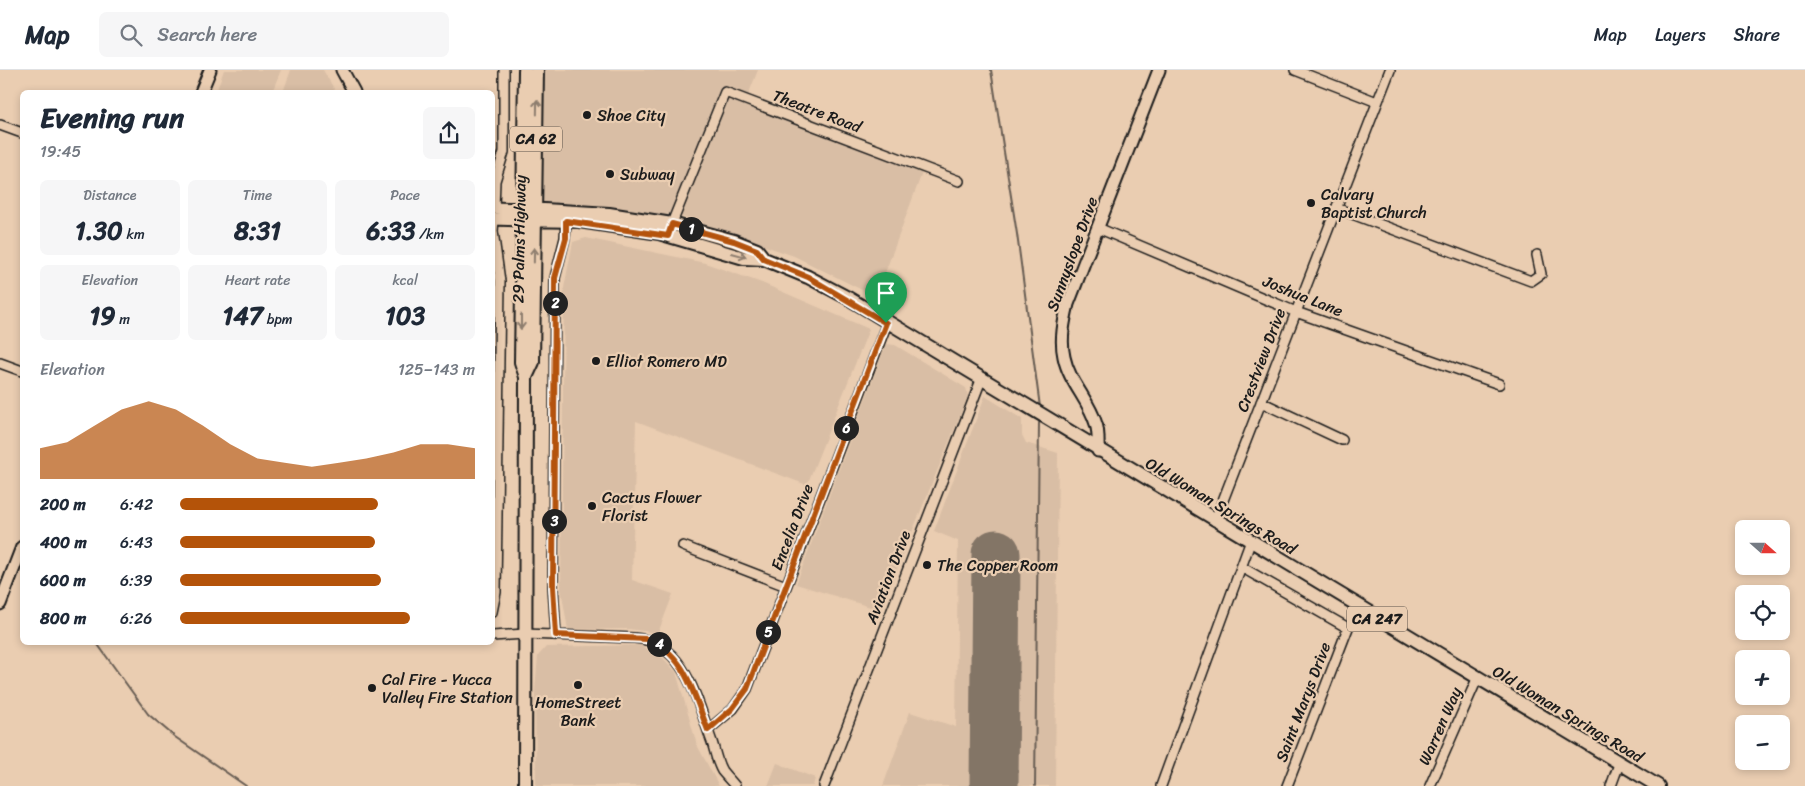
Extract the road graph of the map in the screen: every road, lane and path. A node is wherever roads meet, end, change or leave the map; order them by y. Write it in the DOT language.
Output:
graph roads {
  1 [pos="210,70"];
  2 [pos="342,70"];
  3 [pos="504,70"];
  4 [pos="525,70"];
  5 [pos="537,70"];
  6 [pos="1159,70"];
  7 [pos="1295,70"];
  8 [pos="1390,70"];
  9 [pos="202,90"];
  10 [pos="353,90"];
  11 [pos="1378,102"];
  12 [pos="0,125"];
  13 [pos="20,132"];
  14 [pos="495,181"];
  15 [pos="958,181"];
  16 [pos="495,208"];
  17 [pos="1336,208"];
  18 [pos="529,214"];
  19 [pos="495,220"];
  20 [pos="566,221"];
  21 [pos="1098,228"];
  22 [pos="670,230"];
  23 [pos="495,247"];
  24 [pos="1537,255"];
  25 [pos="1296,312"];
  26 [pos="886,323"];
  27 [pos="0,362"];
  28 [pos="20,370"];
  29 [pos="981,380"];
  30 [pos="1499,384"];
  31 [pos="1261,402"];
  32 [pos="1342,440"];
  33 [pos="1098,451"];
  34 [pos="1215,521"];
  35 [pos="1250,543"];
  36 [pos="683,546"];
  37 [pos="20,552"];
  38 [pos="1243,568"];
  39 [pos="786,586"];
  40 [pos="495,597"];
  41 [pos="0,604"];
  42 [pos="525,634"];
  43 [pos="556,635"];
  44 [pos="495,636"];
  45 [pos="1477,679"];
  46 [pos="708,730"];
  47 [pos="1620,764"];
  48 [pos="525,786"];
  49 [pos="735,786"];
  50 [pos="824,786"];
  51 [pos="1161,786"];
  52 [pos="1287,786"];
  53 [pos="1430,786"];
  54 [pos="1611,786"];
  55 [pos="1658,786"];
  1 -- 9 [label="street"];
  2 -- 10 [label="street"];
  3 -- 14 [label="street"];
  4 -- 18 [label="main road, 29 Palms Highway / CA 62"];
  18 -- 5 [label="main road, 29 Palms Highway / CA 62, one-way"];
  6 -- 21 [label="street, Sunnyslope Drive"];
  7 -- 11 [label="street"];
  8 -- 11 [label="street, Crestview Drive"];
  11 -- 17 [label="street, Crestview Drive"];
  12 -- 13 [label="street"];
  15 -- 22 [label="street, Theatre Road"];
  16 -- 18 [label="street"];
  17 -- 24 [label="street"];
  17 -- 25 [label="street, Crestview Drive"];
  18 -- 19 [label="street"];
  18 -- 20 [label="main road, Old Woman Springs Road / CA 247"];
  18 -- 22 [label="main road, Old Woman Springs Road / CA 247"];
  18 -- 42 [label="main road, 29 Palms Highway / CA 62"];
  20 -- 22 [label="main road, Old Woman Springs Road / CA 247"];
  20 -- 43 [label="street"];
  21 -- 25 [label="street, Joshua Lane"];
  21 -- 33 [label="street, Sunnyslope Drive"];
  22 -- 26 [label="main road, Old Woman Springs Road / CA 247"];
  23 -- 40 [label="street"];
  25 -- 30 [label="street, Joshua Lane"];
  25 -- 31 [label="street, Crestview Drive"];
  26 -- 29 [label="main road, Old Woman Springs Road / CA 247"];
  26 -- 39 [label="street, Encelia Drive"];
  27 -- 28 [label="street"];
  29 -- 33 [label="main road, Old Woman Springs Road / CA 247"];
  29 -- 50 [label="street, Aviation Drive"];
  31 -- 32 [label="street"];
  31 -- 34 [label="street, Crestview Drive"];
  33 -- 34 [label="main road, Old Woman Springs Road / CA 247"];
  34 -- 35 [label="main road, Old Woman Springs Road / CA 247"];
  35 -- 38 [label="street"];
  35 -- 45 [label="main road, Old Woman Springs Road / CA 247"];
  36 -- 39 [label="street"];
  37 -- 41 [label="street"];
  38 -- 51 [label="street"];
  38 -- 52 [label="street, Saint Marys Drive"];
  39 -- 46 [label="street, Encelia Drive"];
  42 -- 43 [label="street"];
  42 -- 44 [label="street"];
  42 -- 48 [label="main road, 29 Palms Highway / CA 62"];
  43 -- 46 [label="street"];
  45 -- 47 [label="main road, Old Woman Springs Road / CA 247"];
  45 -- 53 [label="street, Warren Way"];
  46 -- 49 [label="street"];
  47 -- 54 [label="street"];
  47 -- 55 [label="main road, Old Woman Springs Road / CA 247"];
}
